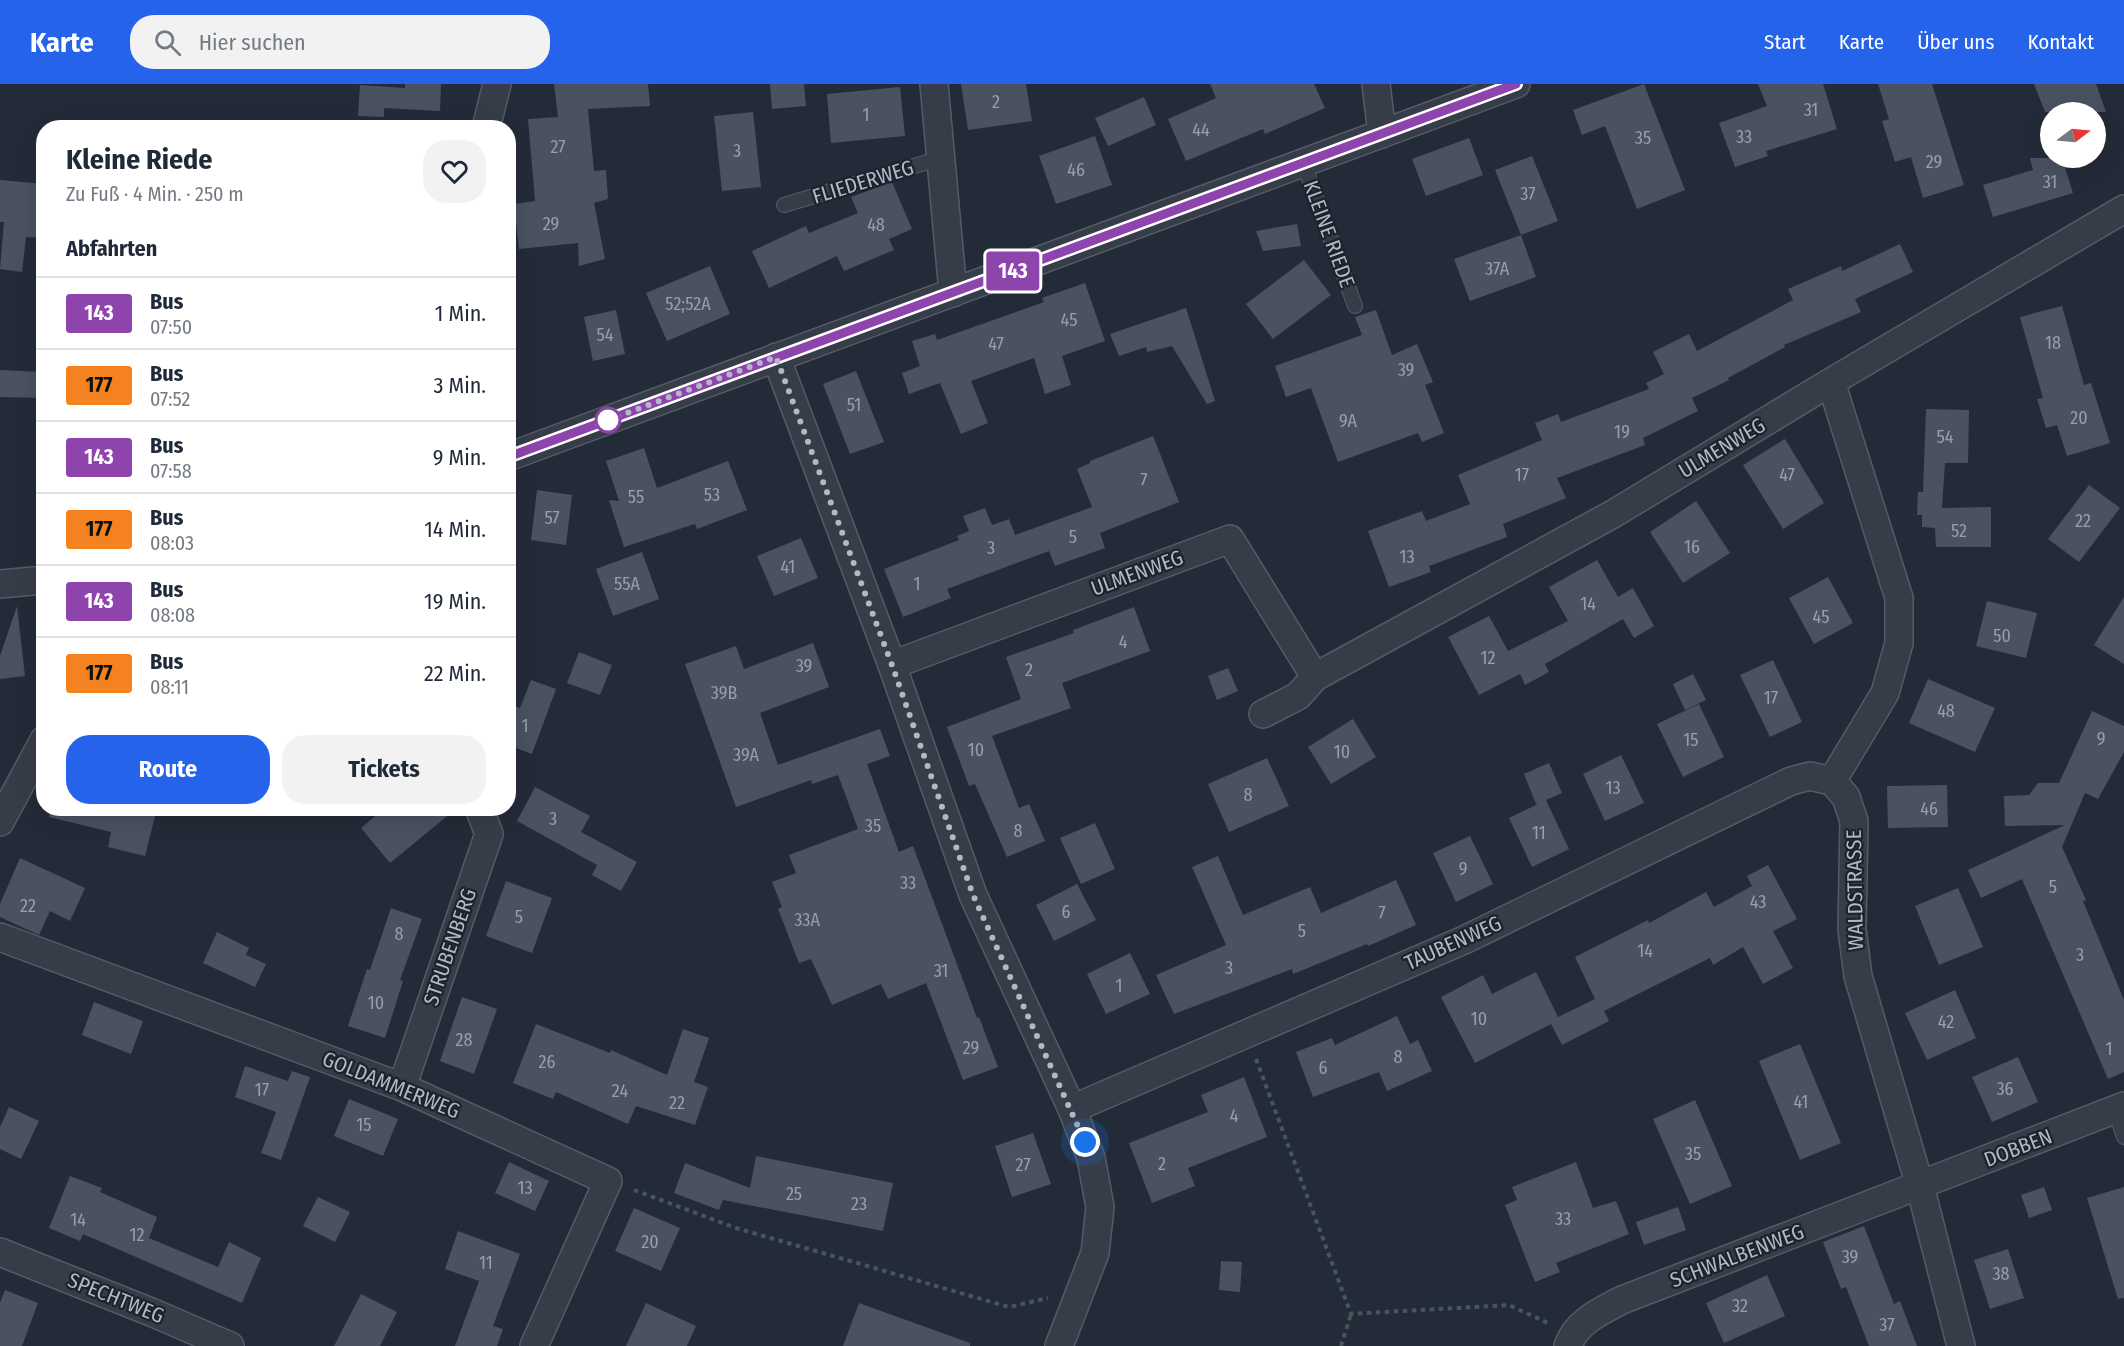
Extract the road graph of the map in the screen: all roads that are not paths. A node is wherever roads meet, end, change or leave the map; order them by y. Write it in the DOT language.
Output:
graph roads {
  1 [pos="497,84"];
  2 [pos="934,84"];
  3 [pos="1376,84"];
  4 [pos="1516,84"];
  5 [pos="488,120"];
  6 [pos="1382,134"];
  7 [pos="941,158"];
  8 [pos="1303,162"];
  9 [pos="784,205"];
  10 [pos="2124,209"];
  11 [pos="953,293"];
  12 [pos="1355,306"];
  13 [pos="776,357"];
  14 [pos="1831,381"];
  15 [pos="516,454"];
  16 [pos="36,581"];
  17 [pos="0,584"];
  18 [pos="892,665"];
  19 [pos="1315,677"];
  20 [pos="1263,714"];
  21 [pos="36,755"];
  22 [pos="1832,781"];
  23 [pos="482,816"];
  24 [pos="0,822"];
  25 [pos="0,937"];
  26 [pos="402,1086"];
  27 [pos="2120,1108"];
  28 [pos="1072,1109"];
  29 [pos="2124,1137"];
  30 [pos="1920,1186"];
  31 [pos="0,1252"];
  32 [pos="1570,1340"];
  33 [pos="230,1346"];
  34 [pos="534,1346"];
  35 [pos="1059,1346"];
  36 [pos="1961,1346"];
  1 -- 5 [label="street"];
  2 -- 7 [label="street, FLIEDERWEG"];
  3 -- 6 [label="street"];
  4 -- 6 [label="street, KLEINE RIEDE"];
  6 -- 8 [label="street, KLEINE RIEDE"];
  7 -- 9 [label="lane, FLIEDERWEG"];
  7 -- 11 [label="street, FLIEDERWEG"];
  8 -- 11 [label="street, KLEINE RIEDE"];
  8 -- 12 [label="lane, KLEINE RIEDE"];
  10 -- 14 [label="street, ULMENWEG"];
  11 -- 13 [label="street, KLEINE RIEDE"];
  13 -- 15 [label="street, KLEINE RIEDE"];
  13 -- 18 [label="street"];
  14 -- 19 [label="street, ULMENWEG"];
  14 -- 22 [label="street"];
  16 -- 17 [label="street"];
  18 -- 19 [label="street, ULMENWEG"];
  18 -- 28 [label="street"];
  19 -- 20 [label="street, ULMENWEG"];
  21 -- 24 [label="street"];
  22 -- 28 [label="street, TAUBENWEG"];
  22 -- 30 [label="street, WALDSTRASSE"];
  23 -- 26 [label="street, STRUBENBERG"];
  25 -- 26 [label="street, GOLDAMMERWEG"];
  26 -- 34 [label="street, GOLDAMMERWEG"];
  27 -- 29 [label="lane, DOBBEN"];
  27 -- 30 [label="street, DOBBEN"];
  28 -- 35 [label="street"];
  30 -- 32 [label="street, SCHWALBENWEG"];
  30 -- 36 [label="street, WALDSTRASSE"];
  31 -- 33 [label="street, SPECHTWEG"];
}
